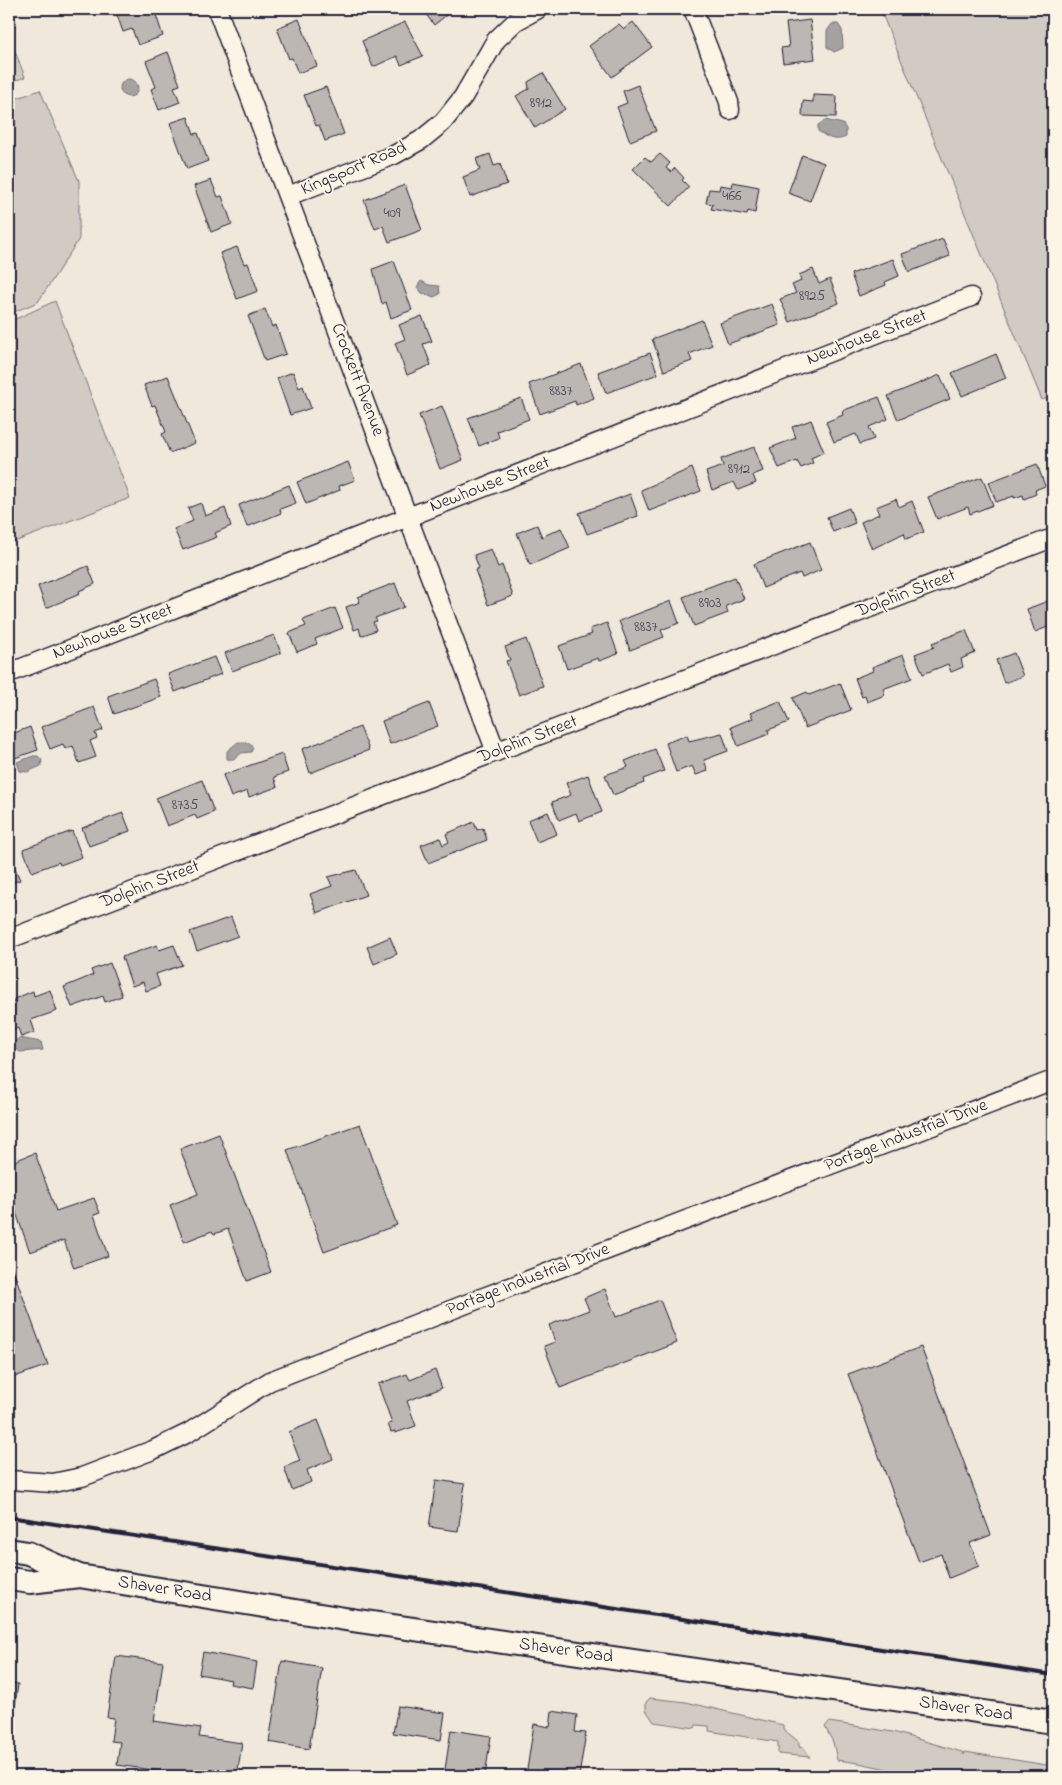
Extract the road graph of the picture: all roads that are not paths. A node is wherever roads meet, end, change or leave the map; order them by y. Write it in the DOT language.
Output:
graph roads {
  1 [pos="217,9"];
  2 [pos="538,9"];
  3 [pos="693,9"];
  4 [pos="730,110"];
  5 [pos="288,196"];
  6 [pos="971,297"];
  7 [pos="409,517"];
  8 [pos="1046,540"];
  9 [pos="9,673"];
  10 [pos="496,752"];
  11 [pos="9,938"];
  12 [pos="1053,1080"];
  13 [pos="9,1480"];
  14 [pos="9,1550"];
  15 [pos="79,1576"];
  16 [pos="9,1579"];
  17 [pos="1053,1722"];
  1 -- 5 [label="street, Crockett Avenue"];
  2 -- 5 [label="street, Kingsport Road"];
  3 -- 4 [label="street"];
  5 -- 7 [label="street, Crockett Avenue"];
  6 -- 7 [label="street, Newhouse Street"];
  7 -- 9 [label="street, Newhouse Street"];
  7 -- 10 [label="street, Crockett Avenue"];
  8 -- 10 [label="street, Dolphin Street"];
  10 -- 11 [label="street, Dolphin Street"];
  12 -- 13 [label="street, Portage Industrial Drive"];
  14 -- 15 [label="main road, Shaver Road"];
  15 -- 16 [label="main road, Shaver Road"];
  15 -- 17 [label="main road, Shaver Road"];
}
